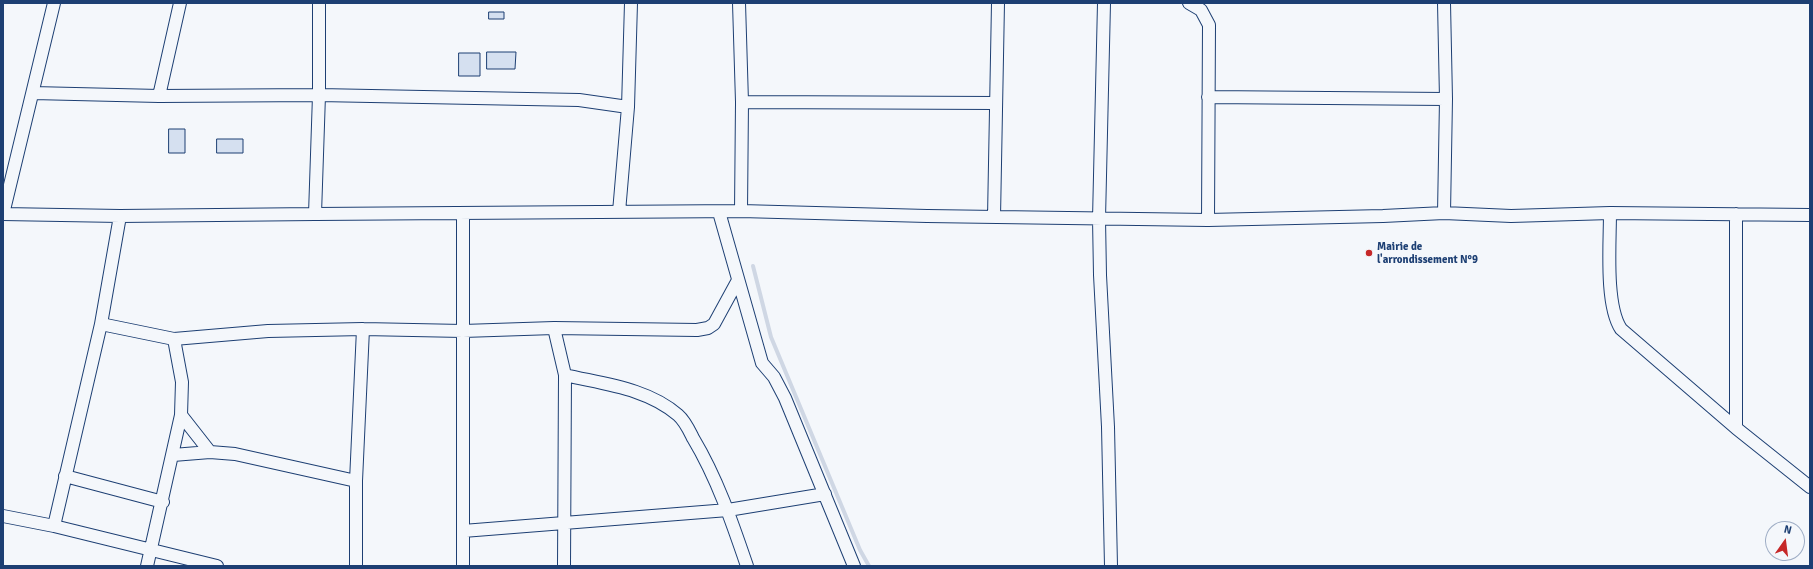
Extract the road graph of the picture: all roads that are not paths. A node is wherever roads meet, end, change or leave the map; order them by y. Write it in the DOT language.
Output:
graph roads {
  1 [pos="54,3"];
  2 [pos="180,3"];
  3 [pos="319,3"];
  4 [pos="631,3"];
  5 [pos="739,3"];
  6 [pos="998,3"];
  7 [pos="1104,3"];
  8 [pos="1189,3"];
  9 [pos="1444,3"];
  10 [pos="32,93"];
  11 [pos="159,96"];
  12 [pos="319,96"];
  13 [pos="1208,97"];
  14 [pos="1446,99"];
  15 [pos="742,102"];
  16 [pos="996,103"];
  17 [pos="628,107"];
  18 [pos="742,211"];
  19 [pos="619,212"];
  20 [pos="719,212"];
  21 [pos="463,213"];
  22 [pos="1444,213"];
  23 [pos="1610,213"];
  24 [pos="3,214"];
  25 [pos="314,214"];
  26 [pos="1736,214"];
  27 [pos="1810,215"];
  28 [pos="120,216"];
  29 [pos="994,217"];
  30 [pos="1099,219"];
  31 [pos="1208,220"];
  32 [pos="738,280"];
  33 [pos="101,324"];
  34 [pos="554,328"];
  35 [pos="363,329"];
  36 [pos="463,332"];
  37 [pos="174,339"];
  38 [pos="565,375"];
  39 [pos="181,414"];
  40 [pos="1736,428"];
  41 [pos="210,452"];
  42 [pos="173,455"];
  43 [pos="65,476"];
  44 [pos="356,481"];
  45 [pos="1810,487"];
  46 [pos="825,494"];
  47 [pos="162,502"];
  48 [pos="728,510"];
  49 [pos="3,516"];
  50 [pos="564,522"];
  51 [pos="54,526"];
  52 [pos="463,531"];
  53 [pos="151,549"];
  54 [pos="148,566"];
  55 [pos="217,566"];
  56 [pos="356,566"];
  57 [pos="463,566"];
  58 [pos="564,566"];
  59 [pos="747,566"];
  60 [pos="854,566"];
  61 [pos="1111,566"];
  1 -- 10 [label="street"];
  2 -- 11 [label="street"];
  3 -- 12 [label="street"];
  4 -- 17 [label="street"];
  5 -- 15 [label="street"];
  6 -- 16 [label="street"];
  7 -- 30 [label="street"];
  8 -- 13 [label="street"];
  9 -- 14 [label="street"];
  10 -- 11 [label="street"];
  10 -- 24 [label="street"];
  11 -- 12 [label="street"];
  12 -- 17 [label="street"];
  12 -- 25 [label="street"];
  13 -- 14 [label="street"];
  13 -- 31 [label="street"];
  14 -- 22 [label="street"];
  15 -- 16 [label="street"];
  15 -- 18 [label="street"];
  16 -- 29 [label="street"];
  17 -- 19 [label="street"];
  18 -- 20 [label="street"];
  18 -- 29 [label="street"];
  19 -- 20 [label="street"];
  19 -- 21 [label="street"];
  20 -- 32 [label="street"];
  21 -- 25 [label="street"];
  21 -- 36 [label="street"];
  22 -- 23 [label="street"];
  22 -- 31 [label="street"];
  23 -- 26 [label="street"];
  23 -- 40 [label="street"];
  24 -- 28 [label="street"];
  25 -- 28 [label="street"];
  26 -- 27 [label="street"];
  26 -- 40 [label="street"];
  28 -- 33 [label="street"];
  29 -- 30 [label="street"];
  30 -- 31 [label="street"];
  30 -- 61 [label="street"];
  32 -- 34 [label="street"];
  32 -- 46 [label="street"];
  33 -- 37 [label="street"];
  33 -- 43 [label="street"];
  34 -- 36 [label="street"];
  34 -- 38 [label="street"];
  35 -- 36 [label="street"];
  35 -- 37 [label="street"];
  35 -- 44 [label="street"];
  36 -- 52 [label="street"];
  37 -- 39 [label="street"];
  38 -- 48 [label="street"];
  38 -- 50 [label="street"];
  39 -- 41 [label="street"];
  39 -- 42 [label="street"];
  40 -- 45 [label="street"];
  41 -- 42 [label="street"];
  41 -- 44 [label="street"];
  42 -- 47 [label="street"];
  43 -- 47 [label="street"];
  43 -- 51 [label="street"];
  44 -- 56 [label="street"];
  46 -- 48 [label="street"];
  46 -- 60 [label="street"];
  47 -- 53 [label="street"];
  48 -- 50 [label="street"];
  48 -- 59 [label="street"];
  49 -- 51 [label="street"];
  50 -- 52 [label="street"];
  50 -- 58 [label="street"];
  51 -- 53 [label="street"];
  52 -- 57 [label="street"];
  53 -- 54 [label="street"];
  53 -- 55 [label="street"];
}
